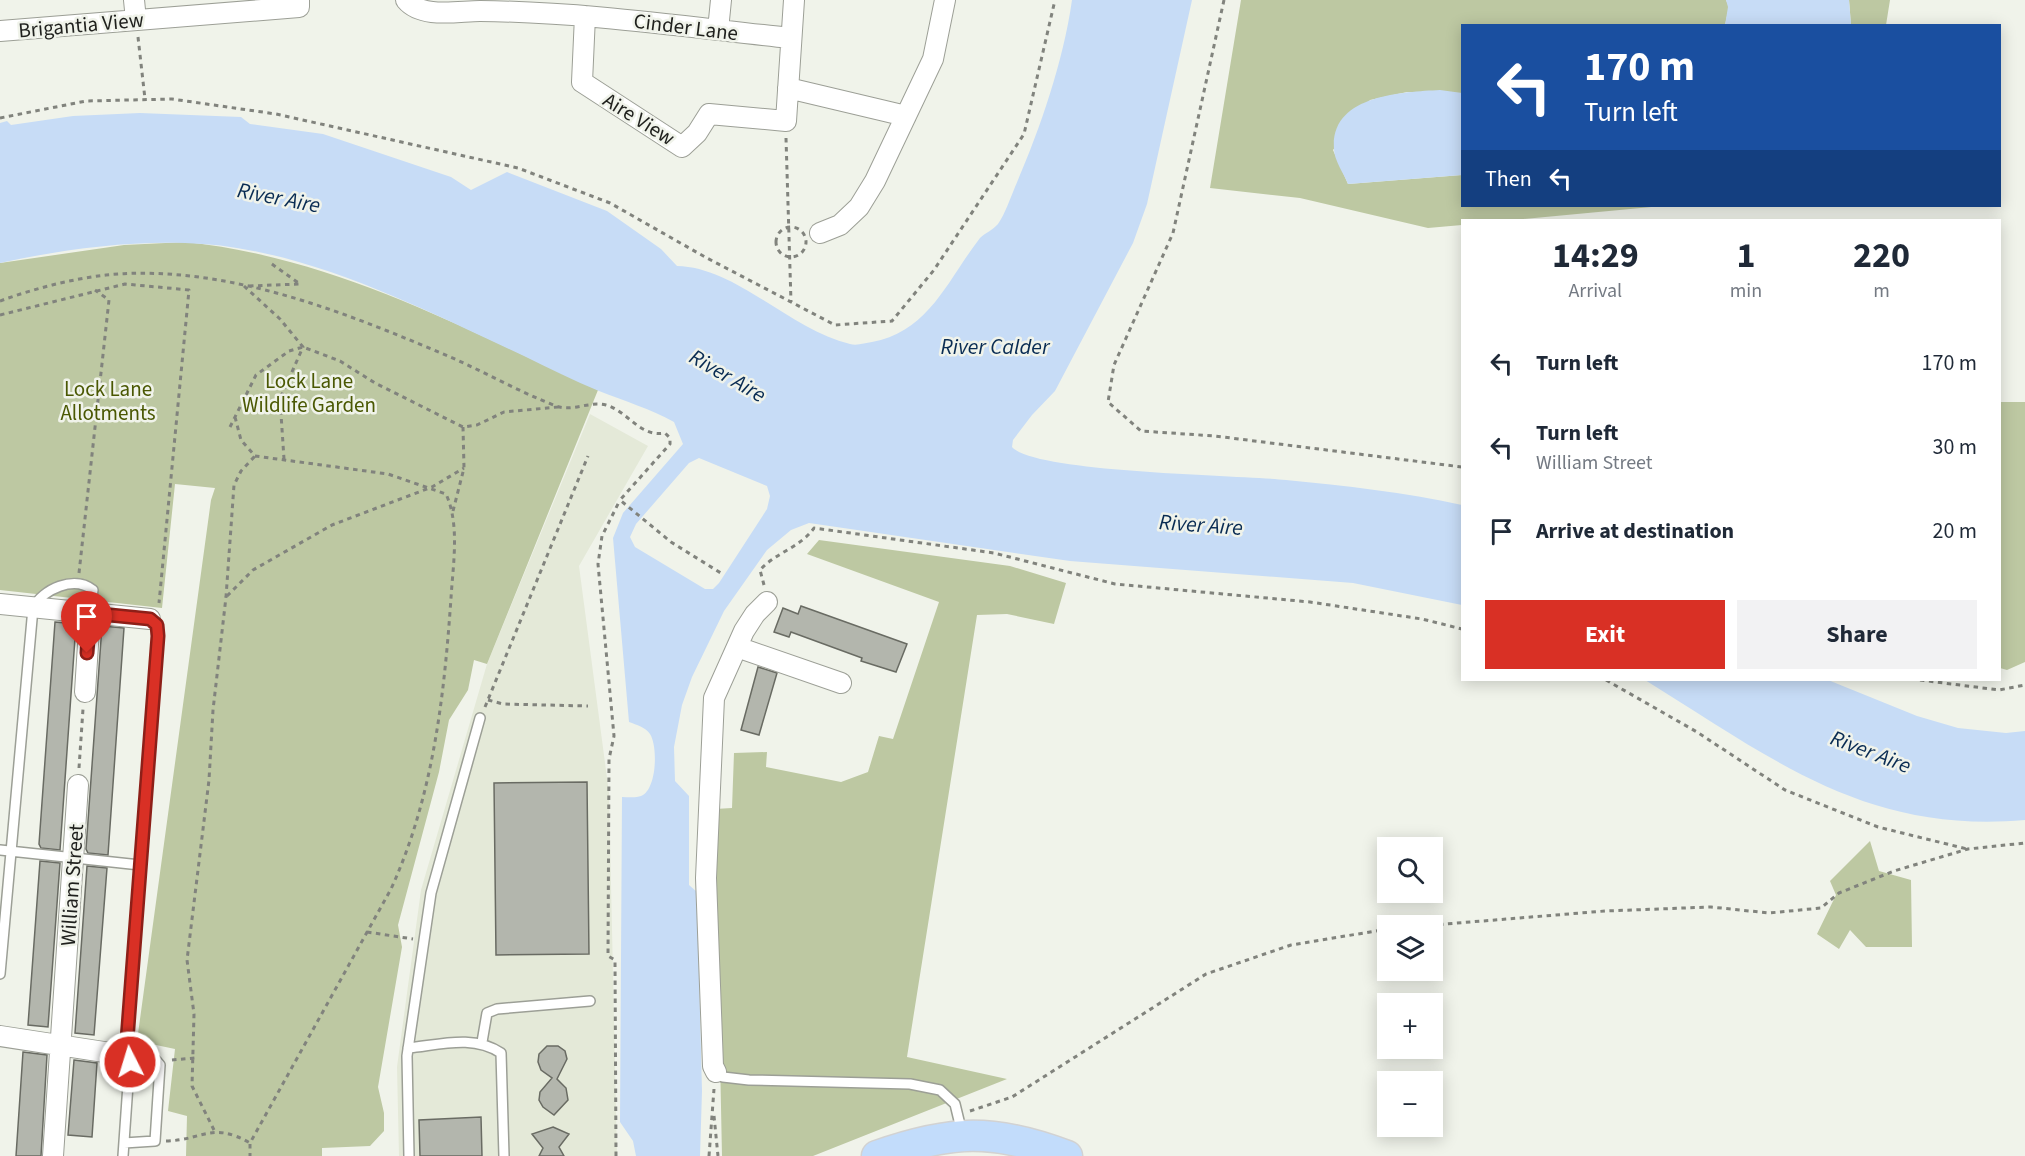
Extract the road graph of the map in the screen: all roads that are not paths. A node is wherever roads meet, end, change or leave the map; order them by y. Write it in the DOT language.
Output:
graph roads {
  1 [pos="134,0"];
  2 [pos="299,0"];
  3 [pos="406,0"];
  4 [pos="721,0"];
  5 [pos="794,0"];
  6 [pos="945,0"];
  7 [pos="560,7"];
  8 [pos="585,16"];
  9 [pos="136,20"];
  10 [pos="718,30"];
  11 [pos="0,31"];
  12 [pos="790,39"];
  13 [pos="788,88"];
  14 [pos="906,116"];
  15 [pos="820,233"];
  16 [pos="767,602"];
  17 [pos="0,604"];
  18 [pos="33,608"];
  19 [pos="90,613"];
  20 [pos="154,622"];
  21 [pos="737,647"];
  22 [pos="841,683"];
  23 [pos="85,692"];
  24 [pos="480,718"];
  25 [pos="78,785"];
  26 [pos="0,850"];
  27 [pos="11,851"];
  28 [pos="74,858"];
  29 [pos="140,865"];
  30 [pos="0,974"];
  31 [pos="590,1001"];
  32 [pos="0,1036"];
  33 [pos="482,1042"];
  34 [pos="61,1046"];
  35 [pos="408,1048"];
  36 [pos="130,1056"];
  37 [pos="716,1072"];
  38 [pos="961,1125"];
  39 [pos="124,1143"];
  40 [pos="53,1156"];
  41 [pos="123,1156"];
  42 [pos="409,1156"];
  43 [pos="504,1156"];
  44 [pos="877,1156"];
  45 [pos="1067,1156"];
  1 -- 9 [label="street"];
  2 -- 9 [label="street, Brigantia View"];
  3 -- 7 [label="street, Cinder Lane"];
  4 -- 10 [label="street"];
  5 -- 12 [label="street"];
  6 -- 14 [label="street"];
  7 -- 8 [label="street, Cinder Lane"];
  8 -- 10 [label="street, Cinder Lane"];
  8 -- 13 [label="street, Aire View"];
  9 -- 11 [label="street, Brigantia View"];
  10 -- 12 [label="street, Cinder Lane"];
  12 -- 13 [label="street"];
  13 -- 14 [label="street"];
  14 -- 15 [label="street"];
  16 -- 21 [label="street"];
  17 -- 18 [label="street"];
  18 -- 19 [label="street"];
  18 -- 19 [label="lane"];
  18 -- 27 [label="lane"];
  19 -- 20 [label="street"];
  19 -- 23 [label="street"];
  20 -- 29 [label="lane"];
  21 -- 22 [label="street"];
  21 -- 37 [label="street"];
  24 -- 35 [label="lane"];
  25 -- 28 [label="street, William Street"];
  26 -- 27 [label="lane"];
  27 -- 28 [label="lane"];
  27 -- 30 [label="lane"];
  28 -- 29 [label="lane"];
  28 -- 34 [label="street, William Street"];
  29 -- 36 [label="lane"];
  31 -- 33 [label="lane"];
  32 -- 34 [label="street"];
  33 -- 35 [label="lane"];
  33 -- 43 [label="lane"];
  34 -- 36 [label="street"];
  34 -- 40 [label="street, William Street"];
  35 -- 42 [label="lane"];
  36 -- 39 [label="lane"];
  36 -- 39 [label="lane"];
  37 -- 38 [label="lane"];
  38 -- 44 [label="main road"];
  38 -- 45 [label="main road"];
  39 -- 41 [label="lane"];
}
